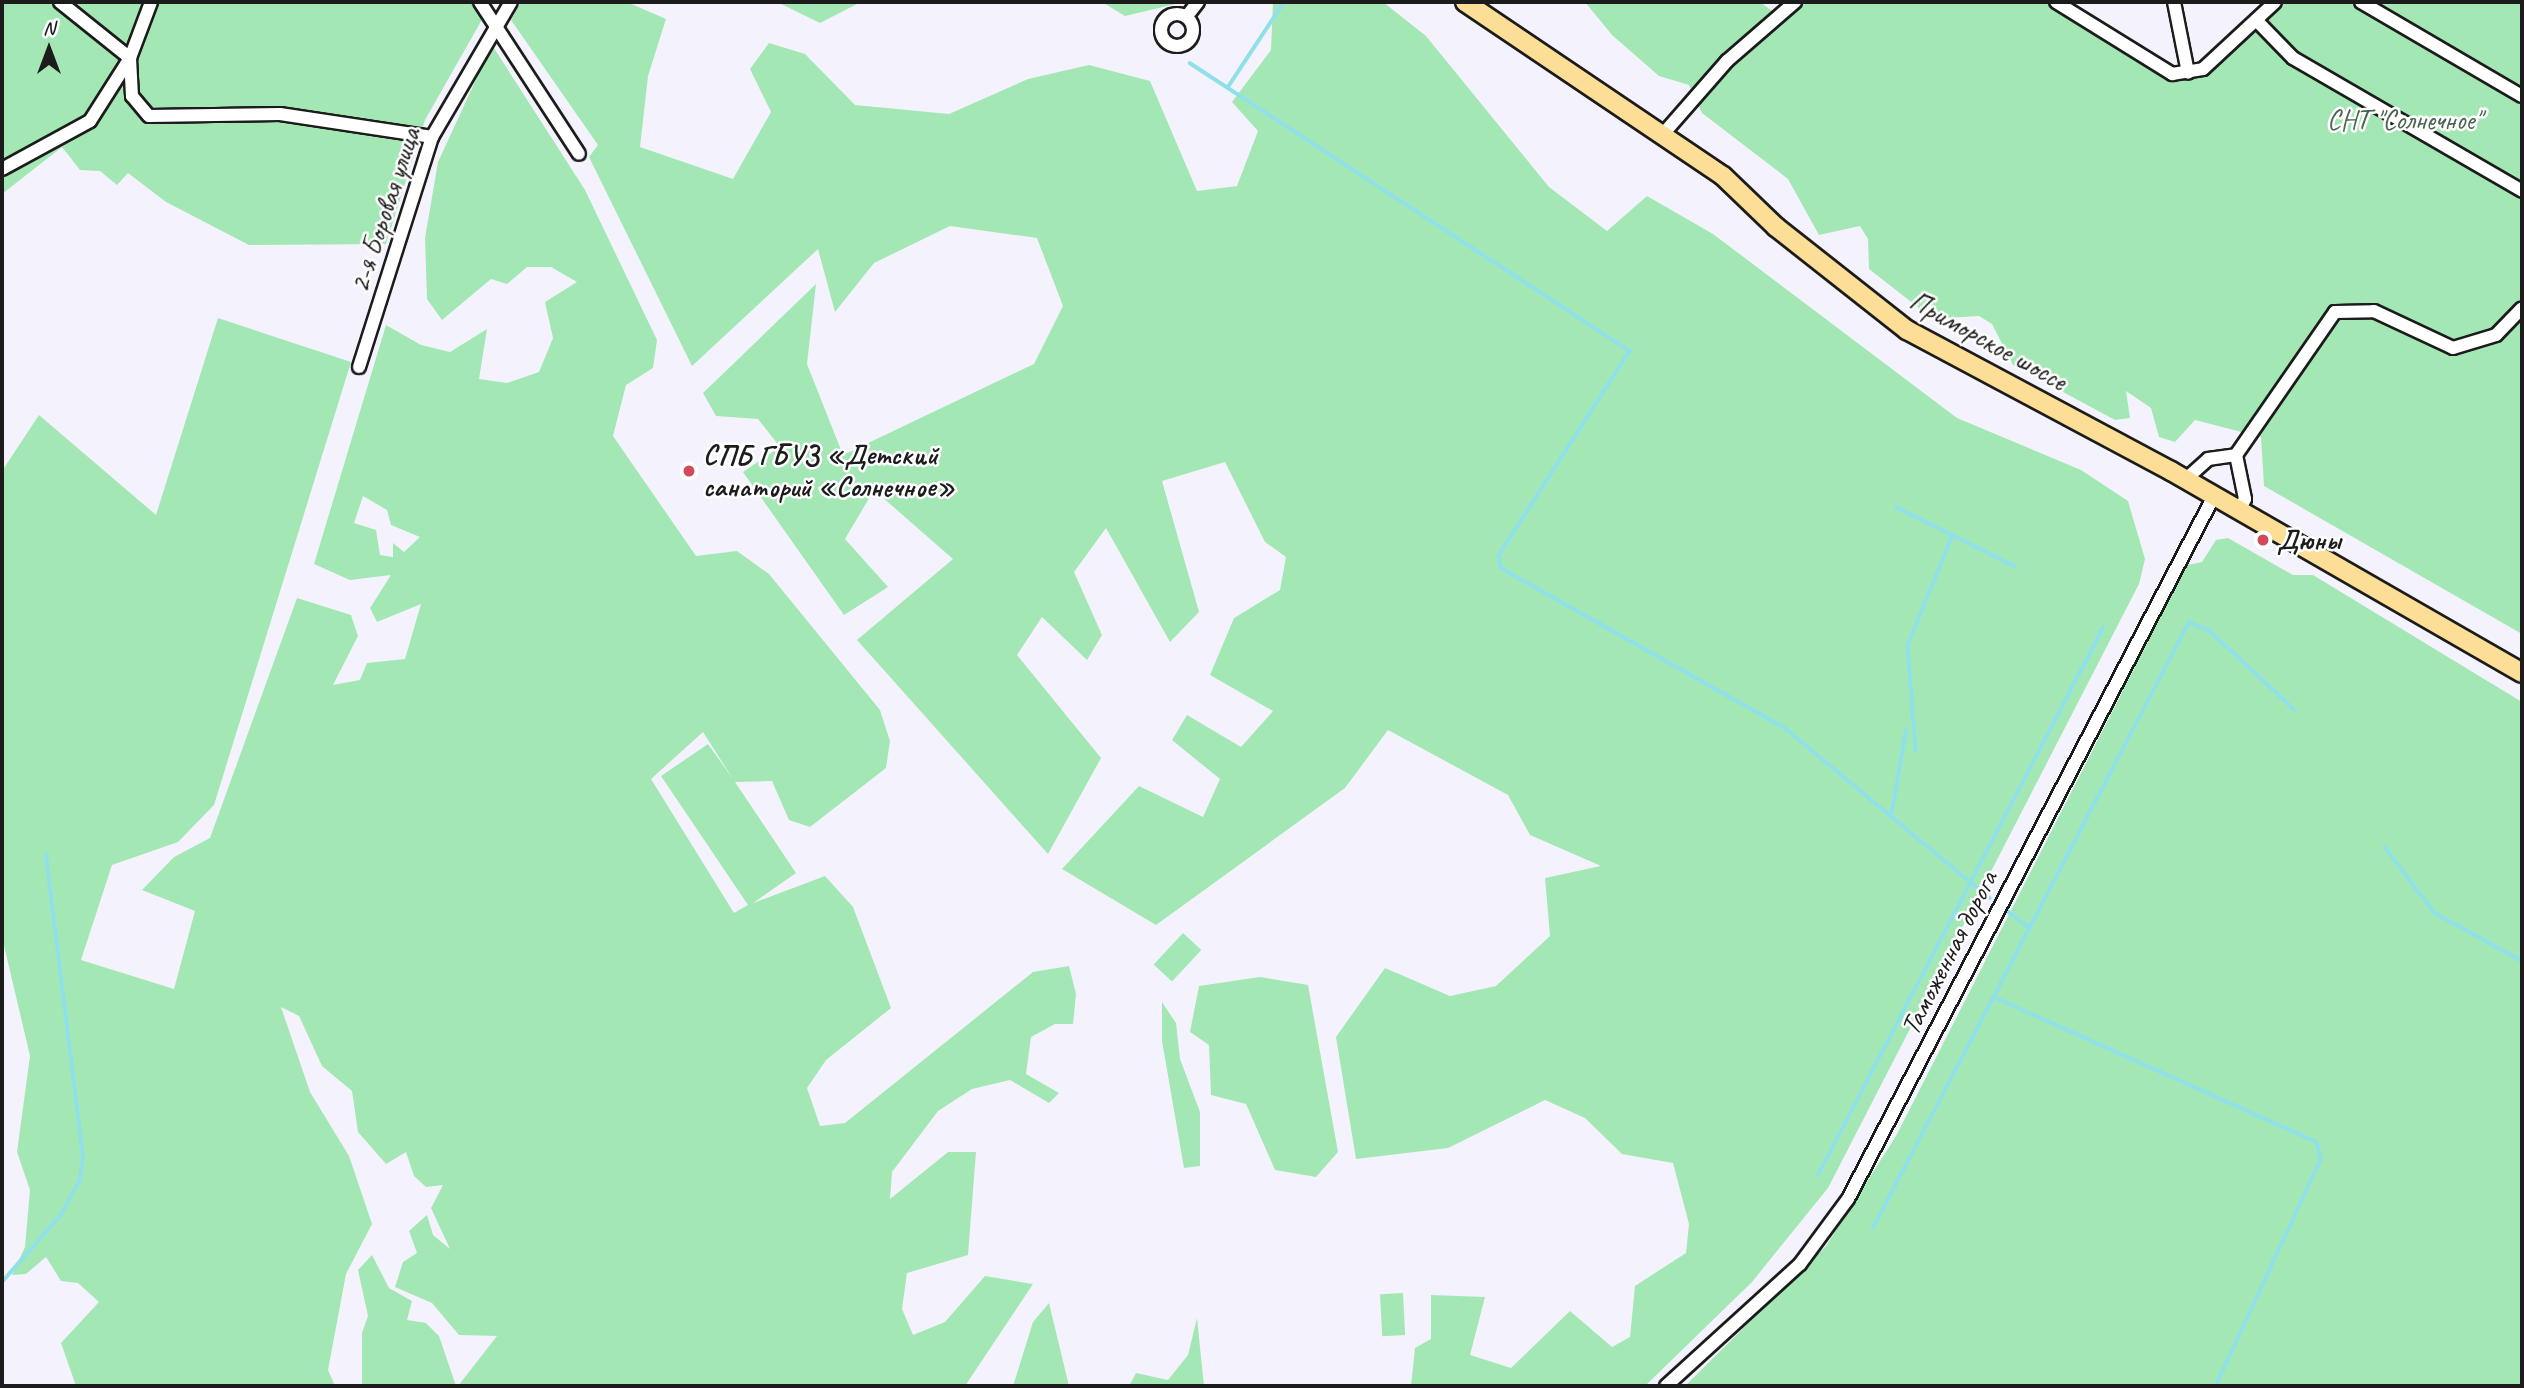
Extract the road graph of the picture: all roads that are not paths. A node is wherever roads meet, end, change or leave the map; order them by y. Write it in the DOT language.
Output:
graph roads {
  1 [pos="60,2"];
  2 [pos="150,2"];
  3 [pos="480,2"];
  4 [pos="511,2"];
  5 [pos="1198,2"];
  6 [pos="1465,2"];
  7 [pos="1795,2"];
  8 [pos="2056,2"];
  9 [pos="2174,2"];
  10 [pos="2275,2"];
  11 [pos="2361,2"];
  12 [pos="1187,16"];
  13 [pos="2256,20"];
  14 [pos="496,25"];
  15 [pos="130,58"];
  16 [pos="2188,73"];
  17 [pos="2522,96"];
  18 [pos="1664,133"];
  19 [pos="432,137"];
  20 [pos="579,154"];
  21 [pos="2,169"];
  22 [pos="2522,191"];
  23 [pos="2522,308"];
  24 [pos="359,366"];
  25 [pos="2236,455"];
  26 [pos="2186,479"];
  27 [pos="2214,496"];
  28 [pos="2239,511"];
  29 [pos="2522,673"];
  30 [pos="1666,1386"];
  1 -- 15 [label="street"];
  2 -- 15 [label="street"];
  3 -- 14 [label="street"];
  4 -- 14 [label="street, 2-я Боровая улица"];
  5 -- 12 [label="street"];
  6 -- 18 [label="main road, Приморское шоссе"];
  7 -- 18 [label="street"];
  8 -- 16 [label="street"];
  9 -- 16 [label="street"];
  10 -- 13 [label="street"];
  11 -- 17 [label="street"];
  13 -- 16 [label="street"];
  13 -- 22 [label="street"];
  14 -- 19 [label="street, 2-я Боровая улица"];
  14 -- 20 [label="street"];
  15 -- 19 [label="street"];
  15 -- 21 [label="street"];
  18 -- 26 [label="main road, Приморское шоссе"];
  19 -- 24 [label="street, 2-я Боровая улица"];
  23 -- 25 [label="street"];
  25 -- 26 [label="street"];
  25 -- 28 [label="street"];
  26 -- 27 [label="main road, Приморское шоссе"];
  27 -- 28 [label="main road, Приморское шоссе"];
  27 -- 30 [label="street, Таможенная дорога"];
  28 -- 29 [label="main road, Приморское шоссе"];
}
